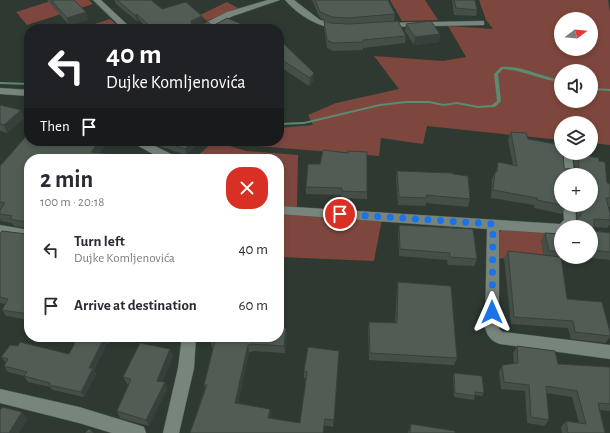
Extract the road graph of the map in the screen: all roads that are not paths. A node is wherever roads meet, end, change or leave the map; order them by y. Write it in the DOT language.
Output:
graph roads {
  1 [pos="97,0"];
  2 [pos="276,0"];
  3 [pos="289,0"];
  4 [pos="481,23"];
  5 [pos="123,24"];
  6 [pos="208,24"];
  7 [pos="377,26"];
  8 [pos="348,28"];
  9 [pos="0,91"];
  10 [pos="24,93"];
  11 [pos="146,146"];
  12 [pos="161,154"];
  13 [pos="284,210"];
  14 [pos="493,224"];
  15 [pos="554,228"];
  16 [pos="0,230"];
  17 [pos="24,233"];
  18 [pos="189,342"];
  19 [pos="610,352"];
  20 [pos="0,396"];
  21 [pos="138,433"];
  22 [pos="170,433"];
  1 -- 5 [label="street"];
  2 -- 6 [label="street"];
  3 -- 8 [label="street"];
  4 -- 7 [label="street"];
  9 -- 10 [label="street"];
  11 -- 12 [label="street"];
  13 -- 14 [label="street"];
  14 -- 15 [label="street"];
  14 -- 19 [label="street"];
  16 -- 17 [label="street"];
  18 -- 22 [label="street"];
  20 -- 21 [label="street"];
}
